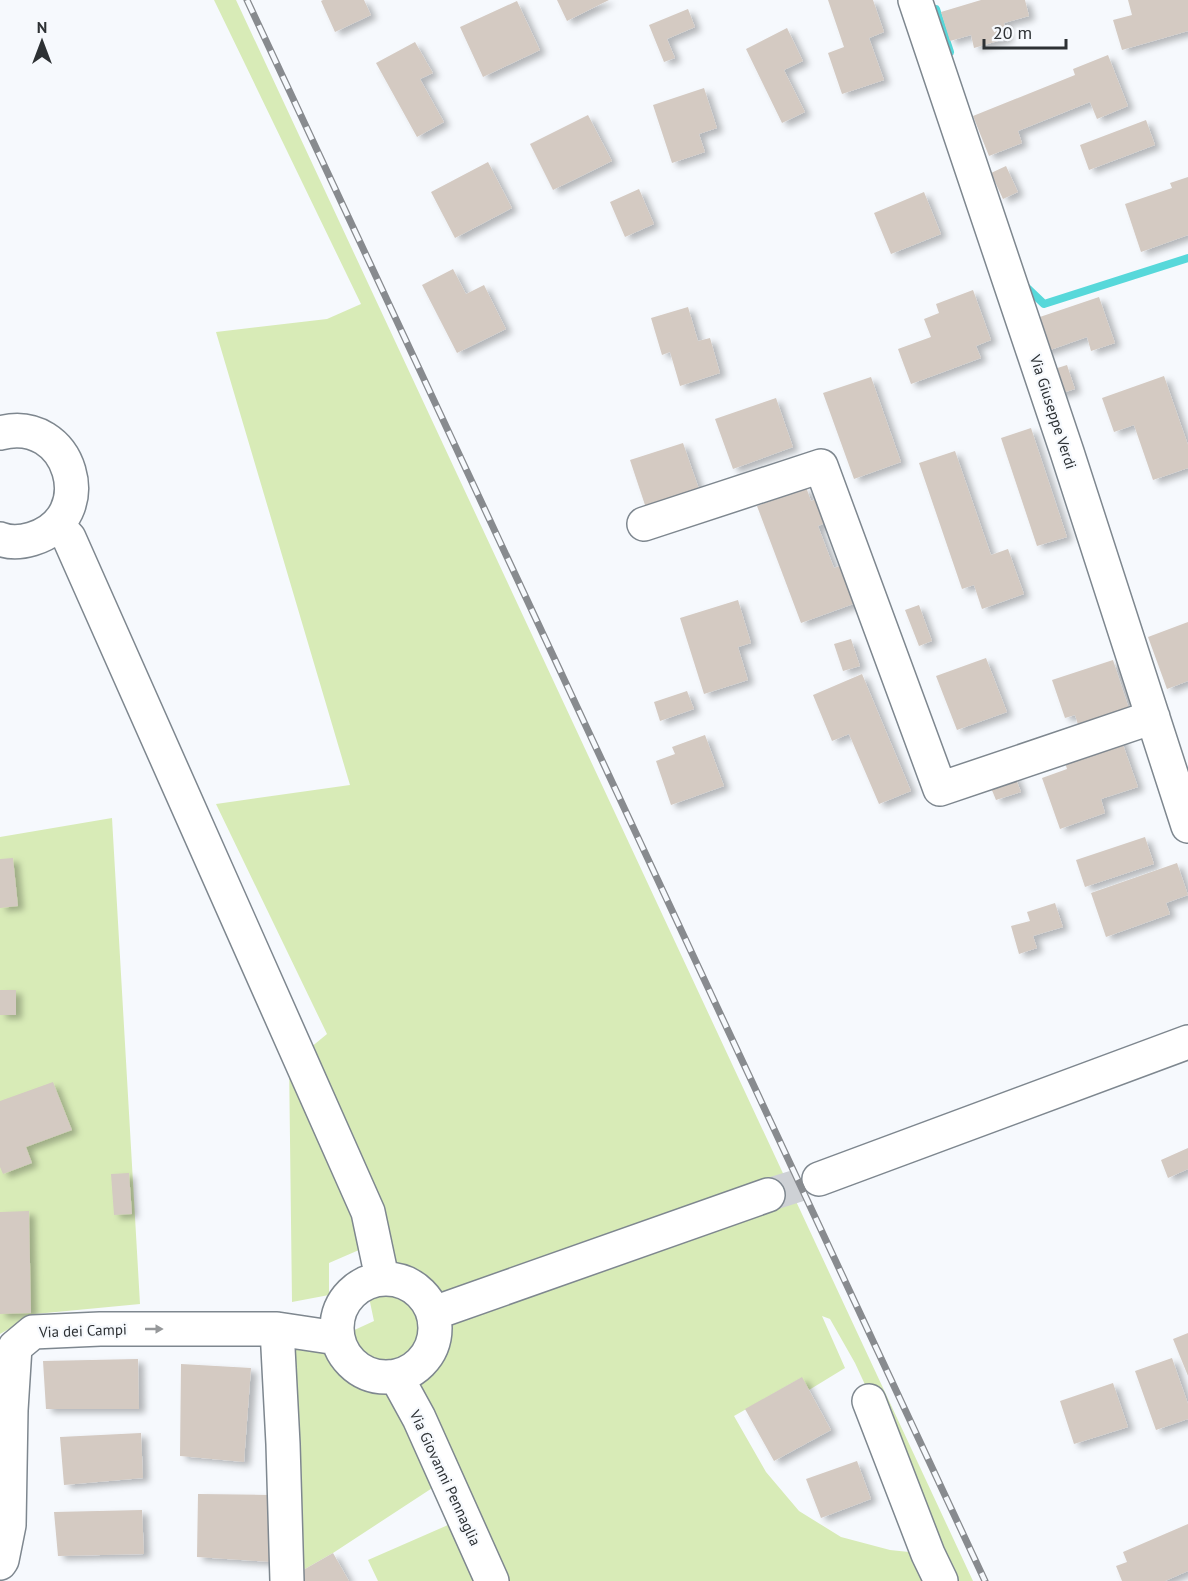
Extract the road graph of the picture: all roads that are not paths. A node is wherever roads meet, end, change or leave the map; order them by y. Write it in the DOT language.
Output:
graph roads {
  1 [pos="915,0"];
  2 [pos="0,433"];
  3 [pos="644,524"];
  4 [pos="57,525"];
  5 [pos="0,539"];
  6 [pos="1153,717"];
  7 [pos="1188,826"];
  8 [pos="1188,1042"];
  9 [pos="819,1179"];
  10 [pos="762,1196"];
  11 [pos="382,1278"];
  12 [pos="434,1313"];
  13 [pos="277,1329"];
  14 [pos="338,1338"];
  15 [pos="396,1377"];
  16 [pos="869,1401"];
  17 [pos="0,1563"];
  18 [pos="287,1581"];
  19 [pos="492,1581"];
  20 [pos="941,1581"];
  1 -- 6 [label="street, Via Giuseppe Verdi"];
  2 -- 4 [label="street"];
  3 -- 6 [label="street"];
  4 -- 5 [label="street"];
  4 -- 11 [label="street"];
  6 -- 7 [label="street, Via Giuseppe Verdi"];
  8 -- 9 [label="street"];
  10 -- 12 [label="street"];
  11 -- 12 [label="street"];
  11 -- 14 [label="street"];
  12 -- 15 [label="street"];
  13 -- 14 [label="street, Via dei Campi"];
  17 -- 13 [label="street, Via dei Campi, one-way"];
  13 -- 18 [label="street"];
  14 -- 15 [label="street"];
  15 -- 19 [label="street, Via Giovanni Pennaglia"];
  16 -- 20 [label="street"];
}
